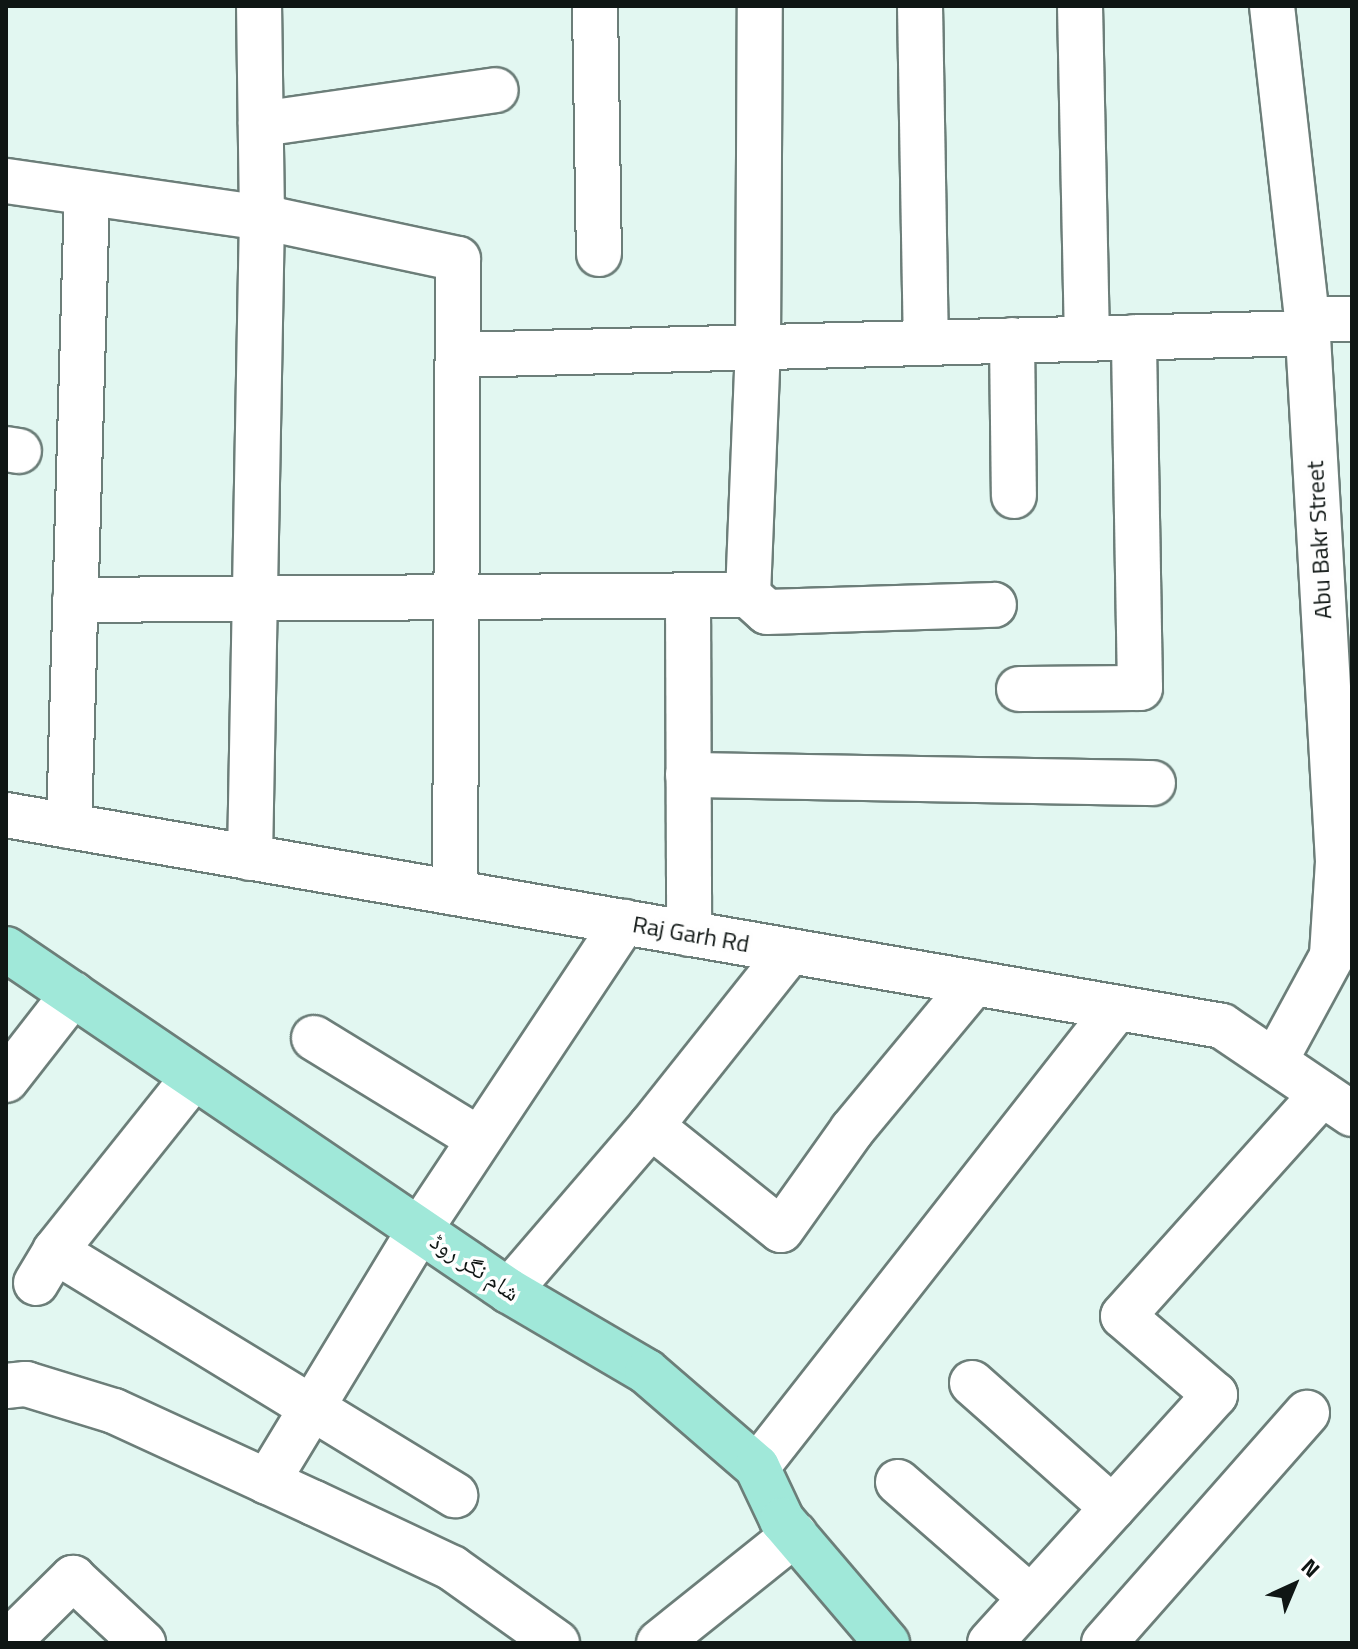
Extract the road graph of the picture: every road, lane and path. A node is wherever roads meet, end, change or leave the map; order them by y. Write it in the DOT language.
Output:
graph roads {
  1 [pos="259,6"];
  2 [pos="595,6"];
  3 [pos="760,6"];
  4 [pos="920,6"];
  5 [pos="1080,6"];
  6 [pos="1272,6"];
  7 [pos="496,90"];
  8 [pos="261,124"];
  9 [pos="6,181"];
  10 [pos="87,194"];
  11 [pos="262,218"];
  12 [pos="599,254"];
  13 [pos="1352,319"];
  14 [pos="1307,326"];
  15 [pos="1134,337"];
  16 [pos="1087,338"];
  17 [pos="1012,340"];
  18 [pos="926,342"];
  19 [pos="758,347"];
  20 [pos="458,355"];
  21 [pos="1014,496"];
  22 [pos="748,595"];
  23 [pos="688,596"];
  24 [pos="456,597"];
  25 [pos="255,599"];
  26 [pos="75,600"];
  27 [pos="994,605"];
  28 [pos="1019,689"];
  29 [pos="688,775"];
  30 [pos="1153,783"];
  31 [pos="6,815"];
  32 [pos="69,826"];
  33 [pos="250,858"];
  34 [pos="455,893"];
  35 [pos="624,922"];
  36 [pos="689,934"];
  37 [pos="6,949"];
  38 [pos="790,951"];
  39 [pos="974,983"];
  40 [pos="73,994"];
  41 [pos="1117,1008"];
  42 [pos="314,1038"];
  43 [pos="1275,1061"];
  44 [pos="193,1078"];
  45 [pos="6,1080"];
  46 [pos="1337,1104"];
  47 [pos="651,1126"];
  48 [pos="479,1139"];
  49 [pos="420,1229"];
  50 [pos="509,1291"];
  51 [pos="972,1383"];
  52 [pos="6,1386"];
  53 [pos="312,1408"];
  54 [pos="1307,1413"];
  55 [pos="757,1467"];
  56 [pos="267,1482"];
  57 [pos="898,1482"];
  58 [pos="455,1495"];
  59 [pos="1113,1508"];
  60 [pos="795,1534"];
  61 [pos="1031,1598"];
  62 [pos="7,1643"];
  63 [pos="143,1643"];
  64 [pos="557,1643"];
  65 [pos="659,1643"];
  66 [pos="887,1643"];
  67 [pos="990,1643"];
  68 [pos="1104,1643"];
  1 -- 8 [label="street"];
  2 -- 12 [label="street"];
  3 -- 19 [label="street"];
  4 -- 18 [label="street"];
  5 -- 16 [label="street"];
  6 -- 14 [label="street, Abu Bakr Street"];
  7 -- 8 [label="street"];
  8 -- 11 [label="street"];
  9 -- 10 [label="street"];
  10 -- 11 [label="street"];
  10 -- 26 [label="street"];
  11 -- 20 [label="street"];
  11 -- 25 [label="street"];
  13 -- 14 [label="street"];
  14 -- 15 [label="street"];
  14 -- 43 [label="street, Abu Bakr Street"];
  15 -- 16 [label="street"];
  15 -- 28 [label="street"];
  16 -- 17 [label="street"];
  17 -- 18 [label="street"];
  17 -- 21 [label="street"];
  18 -- 19 [label="street"];
  19 -- 20 [label="street"];
  19 -- 22 [label="street"];
  20 -- 24 [label="street"];
  22 -- 23 [label="street"];
  22 -- 27 [label="street"];
  23 -- 24 [label="street"];
  23 -- 29 [label="street"];
  24 -- 25 [label="street"];
  24 -- 34 [label="street"];
  25 -- 26 [label="street"];
  25 -- 33 [label="street"];
  26 -- 32 [label="street"];
  29 -- 30 [label="street"];
  29 -- 36 [label="street"];
  31 -- 32 [label="street, Raj Garh Rd"];
  32 -- 33 [label="street, Raj Garh Rd"];
  33 -- 34 [label="street, Raj Garh Rd"];
  34 -- 35 [label="street, Raj Garh Rd"];
  35 -- 36 [label="street, Raj Garh Rd"];
  35 -- 48 [label="street"];
  36 -- 38 [label="street, Raj Garh Rd"];
  37 -- 40 [label="main road, شام نگر روڈ"];
  38 -- 39 [label="street, Raj Garh Rd"];
  38 -- 47 [label="street"];
  39 -- 41 [label="street, Raj Garh Rd"];
  39 -- 47 [label="street"];
  40 -- 44 [label="main road, شام نگر روڈ"];
  40 -- 45 [label="street"];
  41 -- 43 [label="street, Raj Garh Rd"];
  41 -- 55 [label="street"];
  42 -- 48 [label="street"];
  43 -- 46 [label="street, Raj Garh Rd"];
  44 -- 49 [label="main road, شام نگر روڈ"];
  44 -- 53 [label="street"];
  46 -- 59 [label="street"];
  47 -- 50 [label="street"];
  48 -- 49 [label="street"];
  49 -- 50 [label="main road, شام نگر روڈ"];
  49 -- 53 [label="street"];
  50 -- 55 [label="main road, شام نگر روڈ"];
  51 -- 59 [label="street"];
  52 -- 56 [label="street"];
  53 -- 56 [label="street"];
  53 -- 58 [label="street"];
  54 -- 68 [label="street"];
  55 -- 60 [label="main road, شام نگر روڈ"];
  56 -- 64 [label="street"];
  57 -- 61 [label="street"];
  59 -- 61 [label="street"];
  60 -- 65 [label="street"];
  60 -- 66 [label="main road, شام نگر روڈ"];
  61 -- 67 [label="street"];
  62 -- 63 [label="street"];
}
